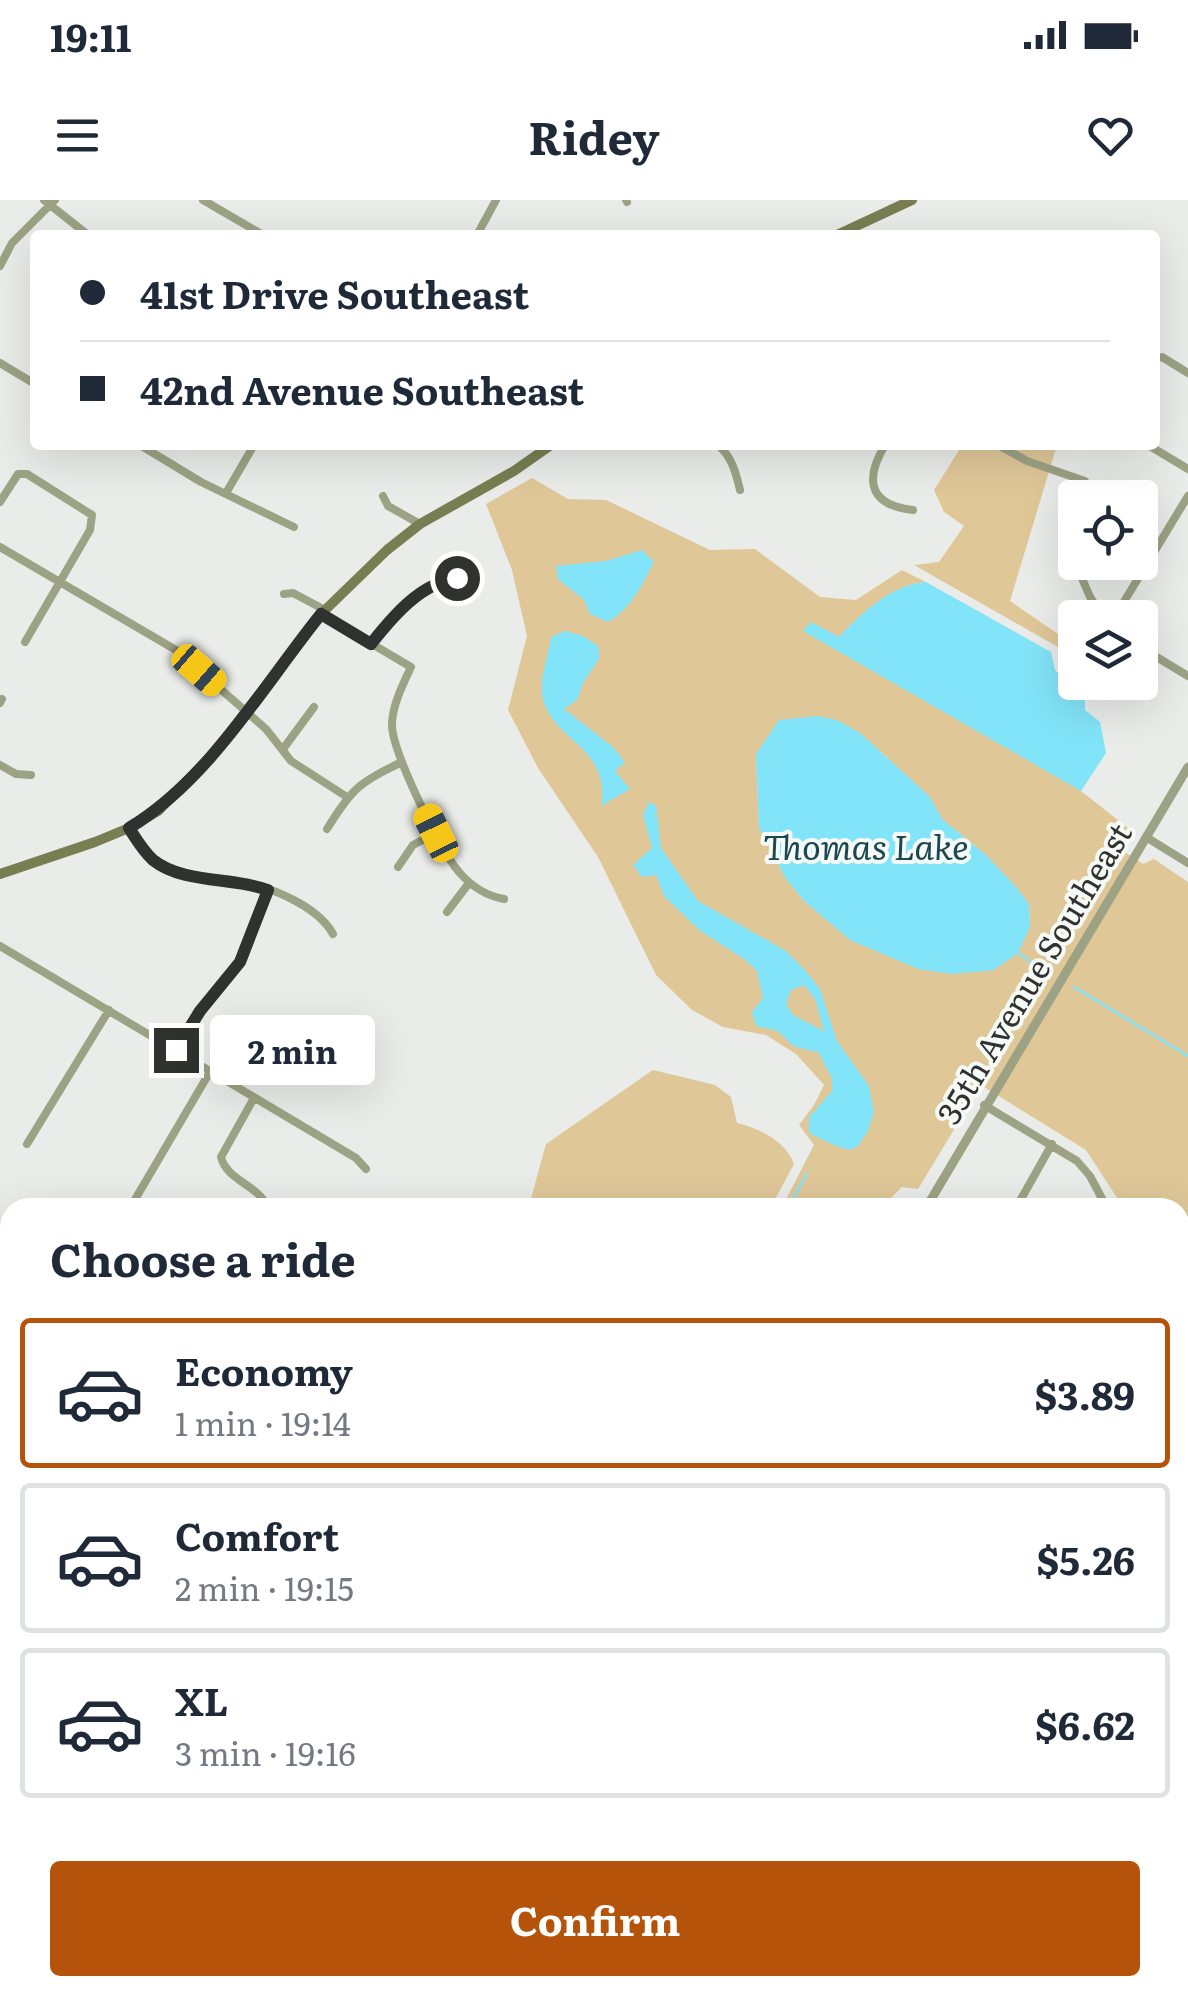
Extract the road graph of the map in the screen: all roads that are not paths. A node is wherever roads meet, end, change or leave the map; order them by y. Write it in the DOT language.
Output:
graph roads {
  1 [pos="203,200"];
  2 [pos="496,200"];
  3 [pos="912,200"];
  4 [pos="50,201"];
  5 [pos="82,230"];
  6 [pos="254,230"];
  7 [pos="481,230"];
  8 [pos="848,230"];
  9 [pos="0,266"];
  10 [pos="1160,359"];
  11 [pos="0,363"];
  12 [pos="1188,373"];
  13 [pos="30,381"];
  14 [pos="148,450"];
  15 [pos="251,450"];
  16 [pos="544,450"];
  17 [pos="722,450"];
  18 [pos="882,450"];
  19 [pos="1008,450"];
  20 [pos="1156,450"];
  21 [pos="1188,470"];
  22 [pos="1082,480"];
  23 [pos="740,490"];
  24 [pos="226,494"];
  25 [pos="383,496"];
  26 [pos="1188,496"];
  27 [pos="0,502"];
  28 [pos="913,510"];
  29 [pos="420,524"];
  30 [pos="294,526"];
  31 [pos="0,547"];
  32 [pos="457,578"];
  33 [pos="60,582"];
  34 [pos="284,594"];
  35 [pos="1125,600"];
  36 [pos="323,612"];
  37 [pos="25,642"];
  38 [pos="371,644"];
  39 [pos="1158,658"];
  40 [pos="1188,659"];
  41 [pos="1184,673"];
  42 [pos="314,708"];
  43 [pos="246,710"];
  44 [pos="283,749"];
  45 [pos="400,763"];
  46 [pos="0,765"];
  47 [pos="1188,767"];
  48 [pos="31,775"];
  49 [pos="347,797"];
  50 [pos="129,828"];
  51 [pos="327,829"];
  52 [pos="436,833"];
  53 [pos="1146,837"];
  54 [pos="1188,863"];
  55 [pos="398,866"];
  56 [pos="0,874"];
  57 [pos="470,883"];
  58 [pos="268,890"];
  59 [pos="504,899"];
  60 [pos="447,912"];
  61 [pos="333,934"];
  62 [pos="0,946"];
  63 [pos="109,1010"];
  64 [pos="176,1050"];
  65 [pos="211,1070"];
  66 [pos="254,1098"];
  67 [pos="984,1105"];
  68 [pos="28,1144"];
  69 [pos="1052,1144"];
  70 [pos="366,1169"];
  71 [pos="136,1198"];
  72 [pos="264,1198"];
  73 [pos="932,1198"];
  74 [pos="1022,1198"];
  75 [pos="1097,1198"];
  1 -- 6 [label="street"];
  2 -- 7 [label="street"];
  3 -- 8 [label="main road"];
  4 -- 5 [label="street"];
  4 -- 9 [label="street"];
  10 -- 12 [label="street"];
  11 -- 13 [label="street"];
  14 -- 24 [label="street"];
  15 -- 24 [label="street"];
  16 -- 29 [label="main road"];
  17 -- 23 [label="street"];
  18 -- 28 [label="street"];
  19 -- 22 [label="street"];
  20 -- 21 [label="street"];
  24 -- 30 [label="street"];
  25 -- 29 [label="street"];
  26 -- 35 [label="street"];
  27 -- 33 [label="street"];
  29 -- 36 [label="main road"];
  31 -- 33 [label="street"];
  32 -- 38 [label="street"];
  33 -- 37 [label="street"];
  33 -- 43 [label="street"];
  34 -- 36 [label="street"];
  36 -- 38 [label="street"];
  36 -- 43 [label="main road"];
  38 -- 45 [label="street"];
  39 -- 41 [label="street"];
  40 -- 41 [label="street"];
  42 -- 44 [label="street"];
  43 -- 44 [label="street"];
  43 -- 50 [label="main road"];
  44 -- 49 [label="street"];
  45 -- 49 [label="street"];
  45 -- 52 [label="street"];
  46 -- 48 [label="street"];
  47 -- 53 [label="street, 35th Avenue Southeast"];
  49 -- 51 [label="street"];
  50 -- 56 [label="main road"];
  50 -- 58 [label="street"];
  52 -- 55 [label="street"];
  52 -- 57 [label="street"];
  53 -- 54 [label="street"];
  53 -- 67 [label="street, 35th Avenue Southeast"];
  57 -- 59 [label="street"];
  57 -- 60 [label="street"];
  58 -- 61 [label="street"];
  58 -- 64 [label="street"];
  62 -- 63 [label="street"];
  63 -- 64 [label="street"];
  63 -- 68 [label="street"];
  64 -- 65 [label="street"];
  65 -- 66 [label="street"];
  65 -- 71 [label="street"];
  66 -- 70 [label="street"];
  66 -- 72 [label="street"];
  67 -- 69 [label="street"];
  67 -- 73 [label="street, 35th Avenue Southeast"];
  69 -- 74 [label="street"];
  69 -- 75 [label="street"];
}
